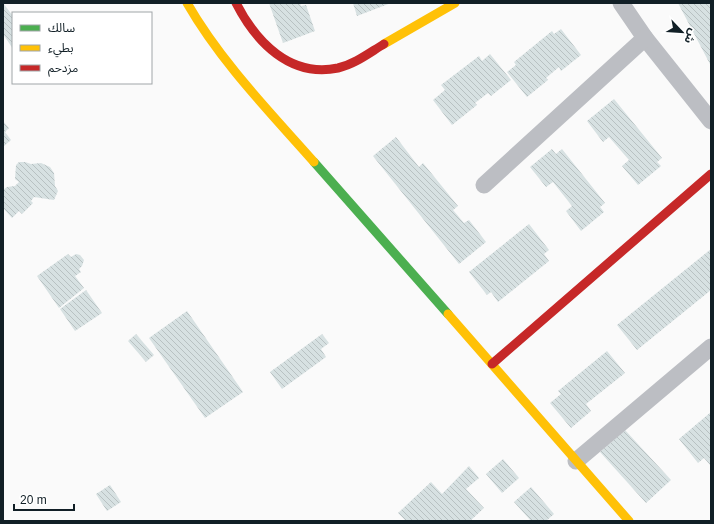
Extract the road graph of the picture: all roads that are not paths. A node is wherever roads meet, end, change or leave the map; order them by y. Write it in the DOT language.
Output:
graph roads {
  1 [pos="187,3"];
  2 [pos="236,3"];
  3 [pos="456,3"];
  4 [pos="621,3"];
  5 [pos="645,38"];
  6 [pos="711,120"];
  7 [pos="711,174"];
  8 [pos="484,185"];
  9 [pos="711,347"];
  10 [pos="492,364"];
  11 [pos="576,461"];
  12 [pos="629,521"];
  1 -- 10 [label="main road"];
  2 -- 3 [label="main road"];
  4 -- 5 [label="street"];
  5 -- 6 [label="street"];
  5 -- 8 [label="street"];
  7 -- 10 [label="main road"];
  9 -- 11 [label="street"];
  10 -- 11 [label="main road"];
  11 -- 12 [label="main road"];
}
